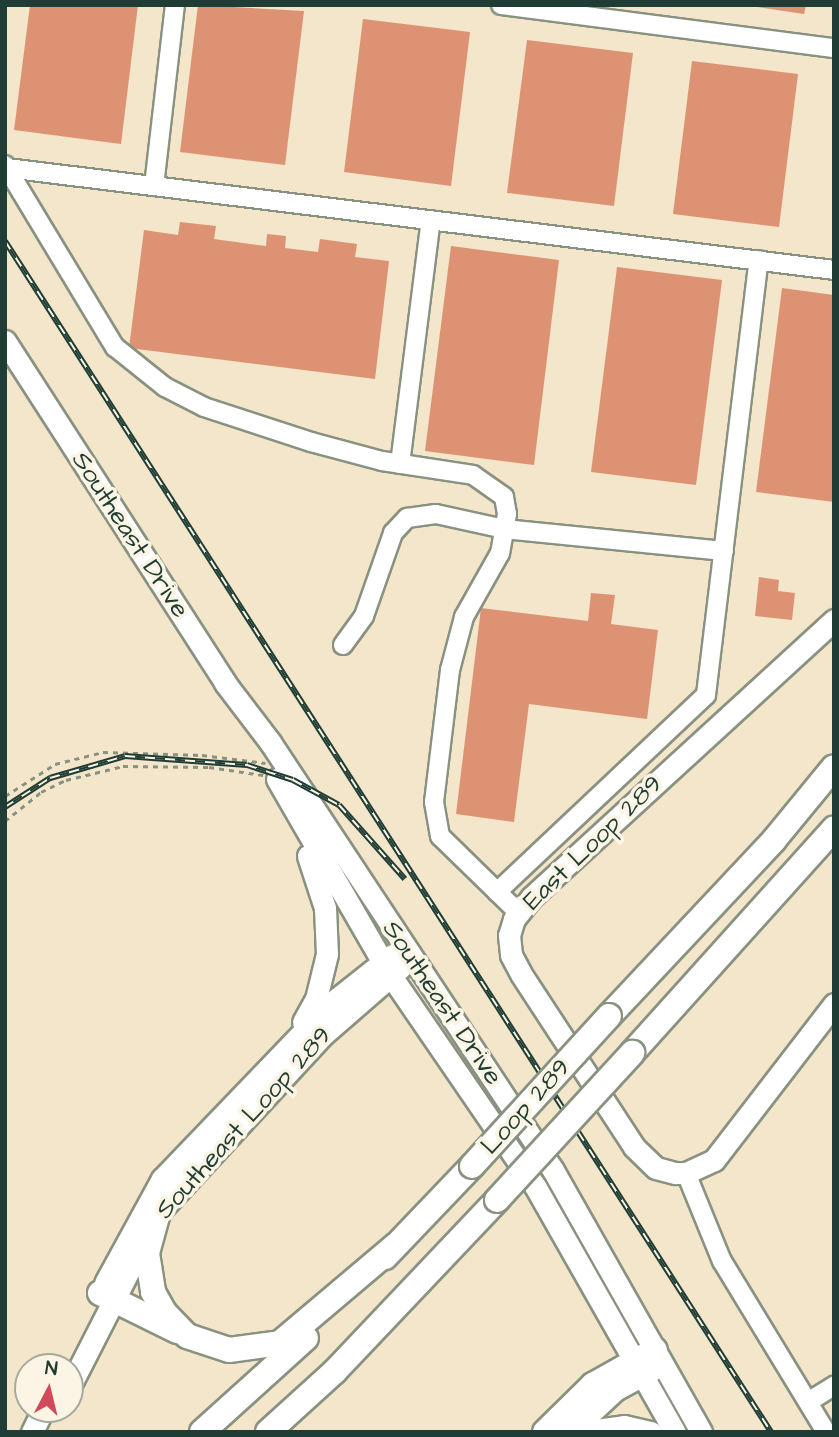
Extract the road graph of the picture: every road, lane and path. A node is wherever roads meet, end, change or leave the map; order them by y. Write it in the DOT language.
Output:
graph roads {
  1 [pos="175,5"];
  2 [pos="501,5"];
  3 [pos="834,48"];
  4 [pos="6,166"];
  5 [pos="154,186"];
  6 [pos="431,220"];
  7 [pos="759,260"];
  8 [pos="834,270"];
  9 [pos="5,341"];
  10 [pos="400,464"];
  11 [pos="504,529"];
  12 [pos="724,551"];
  13 [pos="834,620"];
  14 [pos="343,645"];
  15 [pos="255,728"];
  16 [pos="834,767"];
  17 [pos="272,771"];
  18 [pos="5,796"];
  19 [pos="291,804"];
  20 [pos="5,821"];
  21 [pos="834,829"];
  22 [pos="497,892"];
  23 [pos="519,913"];
  24 [pos="407,955"];
  25 [pos="386,967"];
  26 [pos="834,1004"];
  27 [pos="287,1048"];
  28 [pos="687,1173"];
  29 [pos="158,1213"];
  30 [pos="396,1245"];
  31 [pos="106,1296"];
  32 [pos="187,1336"];
  33 [pos="72,1353"];
  34 [pos="83,1353"];
  35 [pos="660,1357"];
  36 [pos="636,1368"];
  37 [pos="834,1386"];
  38 [pos="807,1402"];
  39 [pos="202,1432"];
  40 [pos="268,1432"];
  41 [pos="545,1432"];
  42 [pos="570,1432"];
  43 [pos="580,1432"];
  44 [pos="651,1432"];
  45 [pos="675,1432"];
  46 [pos="701,1432"];
  47 [pos="826,1432"];
  1 -- 5 [label="street"];
  2 -- 3 [label="street"];
  4 -- 5 [label="street"];
  4 -- 10 [label="street"];
  5 -- 6 [label="street"];
  6 -- 7 [label="street"];
  6 -- 10 [label="street"];
  7 -- 8 [label="street"];
  7 -- 12 [label="street"];
  9 -- 15 [label="main road, Southeast Drive"];
  10 -- 11 [label="street"];
  11 -- 12 [label="street"];
  11 -- 14 [label="street"];
  11 -- 22 [label="street"];
  12 -- 22 [label="street"];
  13 -- 23 [label="main road, East Loop 289"];
  15 -- 17 [label="main road, Southeast Drive"];
  15 -- 24 [label="main road, Southeast Drive"];
  16 -- 30 [label="highway, Loop 289, bridge"];
  17 -- 18 [label="path"];
  17 -- 19 [label="main road, Southeast Drive"];
  17 -- 20 [label="path"];
  19 -- 25 [label="main road, Southeast Drive"];
  19 -- 27 [label="main road"];
  21 -- 40 [label="highway, Loop 289, bridge"];
  22 -- 23 [label="street"];
  23 -- 28 [label="main road, East Loop 289"];
  24 -- 25 [label="main road, Southeast Loop 289"];
  24 -- 35 [label="main road, Southeast Drive"];
  25 -- 27 [label="main road, Southeast Loop 289"];
  25 -- 29 [label="main road, Southeast Loop 289"];
  25 -- 36 [label="main road, Southeast Drive"];
  26 -- 28 [label="main road"];
  27 -- 31 [label="main road, Southeast Loop 289"];
  28 -- 38 [label="street"];
  29 -- 31 [label="main road, Southeast Loop 289"];
  29 -- 32 [label="highway"];
  30 -- 32 [label="highway"];
  30 -- 39 [label="highway, Loop 289"];
  31 -- 32 [label="highway"];
  31 -- 33 [label="main road, Southeast Loop 289"];
  31 -- 34 [label="main road, Southeast Loop 289"];
  35 -- 36 [label="highway"];
  35 -- 46 [label="main road, Southeast Drive"];
  36 -- 41 [label="highway"];
  36 -- 42 [label="main road"];
  36 -- 45 [label="main road, Southeast Drive"];
  37 -- 38 [label="street"];
  38 -- 47 [label="street"];
  43 -- 44 [label="main road"];
}
